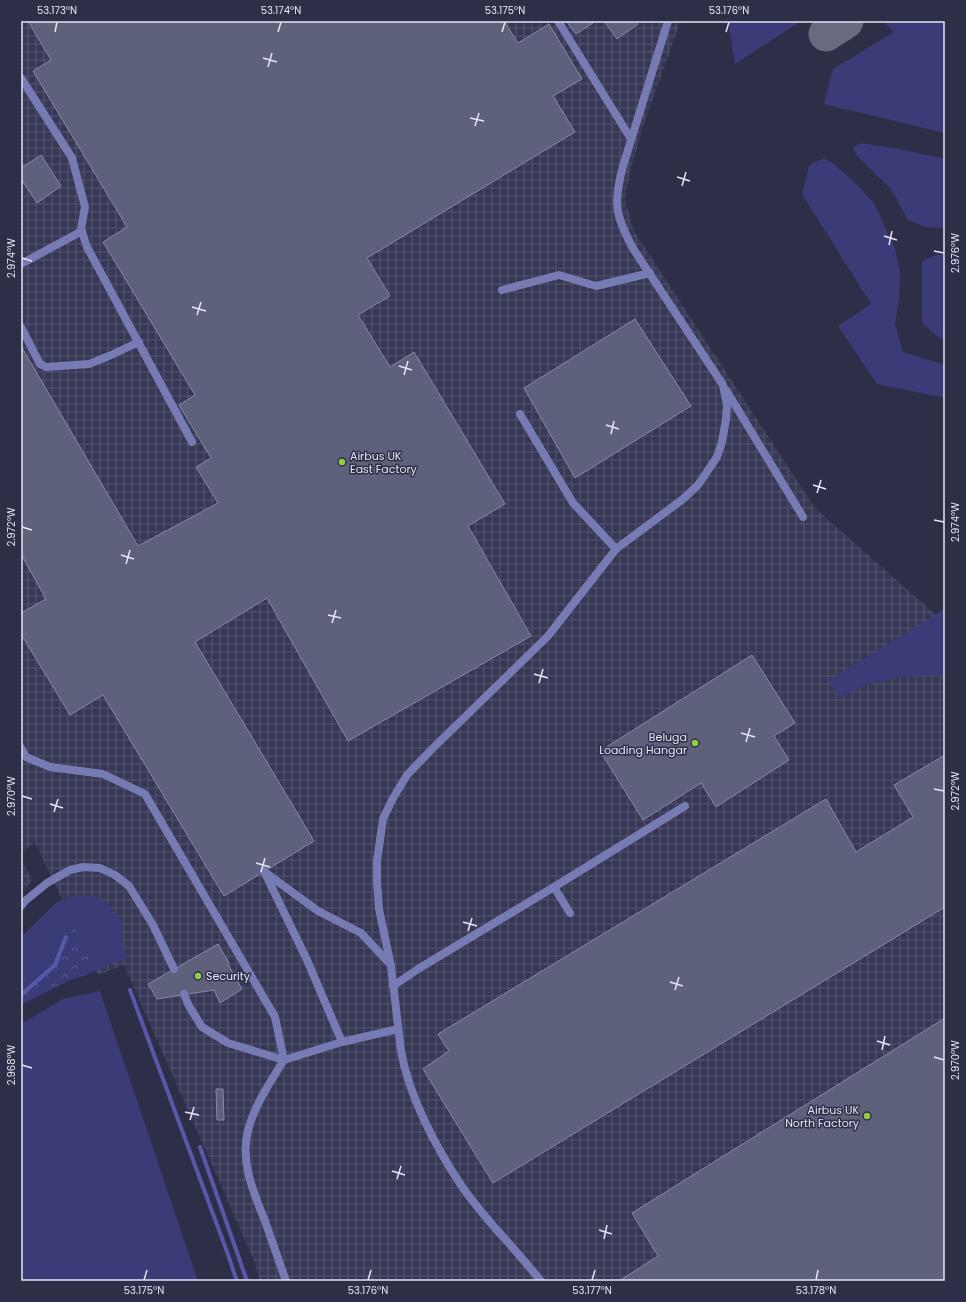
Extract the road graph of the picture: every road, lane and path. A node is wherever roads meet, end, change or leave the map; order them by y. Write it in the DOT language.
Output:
graph roads {
  1 [pos="558,21"];
  2 [pos="668,21"];
  3 [pos="21,78"];
  4 [pos="631,139"];
  5 [pos="82,231"];
  6 [pos="21,264"];
  7 [pos="650,274"];
  8 [pos="502,290"];
  9 [pos="21,327"];
  10 [pos="139,342"];
  11 [pos="723,385"];
  12 [pos="520,414"];
  13 [pos="192,442"];
  14 [pos="803,517"];
  15 [pos="616,549"];
  16 [pos="21,748"];
  17 [pos="685,806"];
  18 [pos="554,887"];
  19 [pos="21,906"];
  20 [pos="570,913"];
  21 [pos="391,966"];
  22 [pos="174,969"];
  23 [pos="393,986"];
  24 [pos="184,994"];
  25 [pos="398,1029"];
  26 [pos="342,1042"];
  27 [pos="284,1060"];
  28 [pos="286,1281"];
  29 [pos="540,1281"];
  1 -- 4 [label="street"];
  2 -- 4 [label="street"];
  3 -- 5 [label="street"];
  4 -- 7 [label="street"];
  5 -- 6 [label="street"];
  5 -- 10 [label="street"];
  7 -- 8 [label="street"];
  7 -- 11 [label="street"];
  9 -- 10 [label="street"];
  10 -- 13 [label="street"];
  11 -- 14 [label="street"];
  11 -- 15 [label="street"];
  12 -- 15 [label="street"];
  15 -- 21 [label="street"];
  16 -- 27 [label="street"];
  17 -- 18 [label="street"];
  18 -- 20 [label="street"];
  18 -- 23 [label="street"];
  19 -- 22 [label="street"];
  21 -- 23 [label="street"];
  21 -- 26 [label="street"];
  23 -- 25 [label="street"];
  24 -- 27 [label="street"];
  25 -- 26 [label="street"];
  25 -- 29 [label="street"];
  26 -- 27 [label="street"];
  27 -- 28 [label="street"];
}
